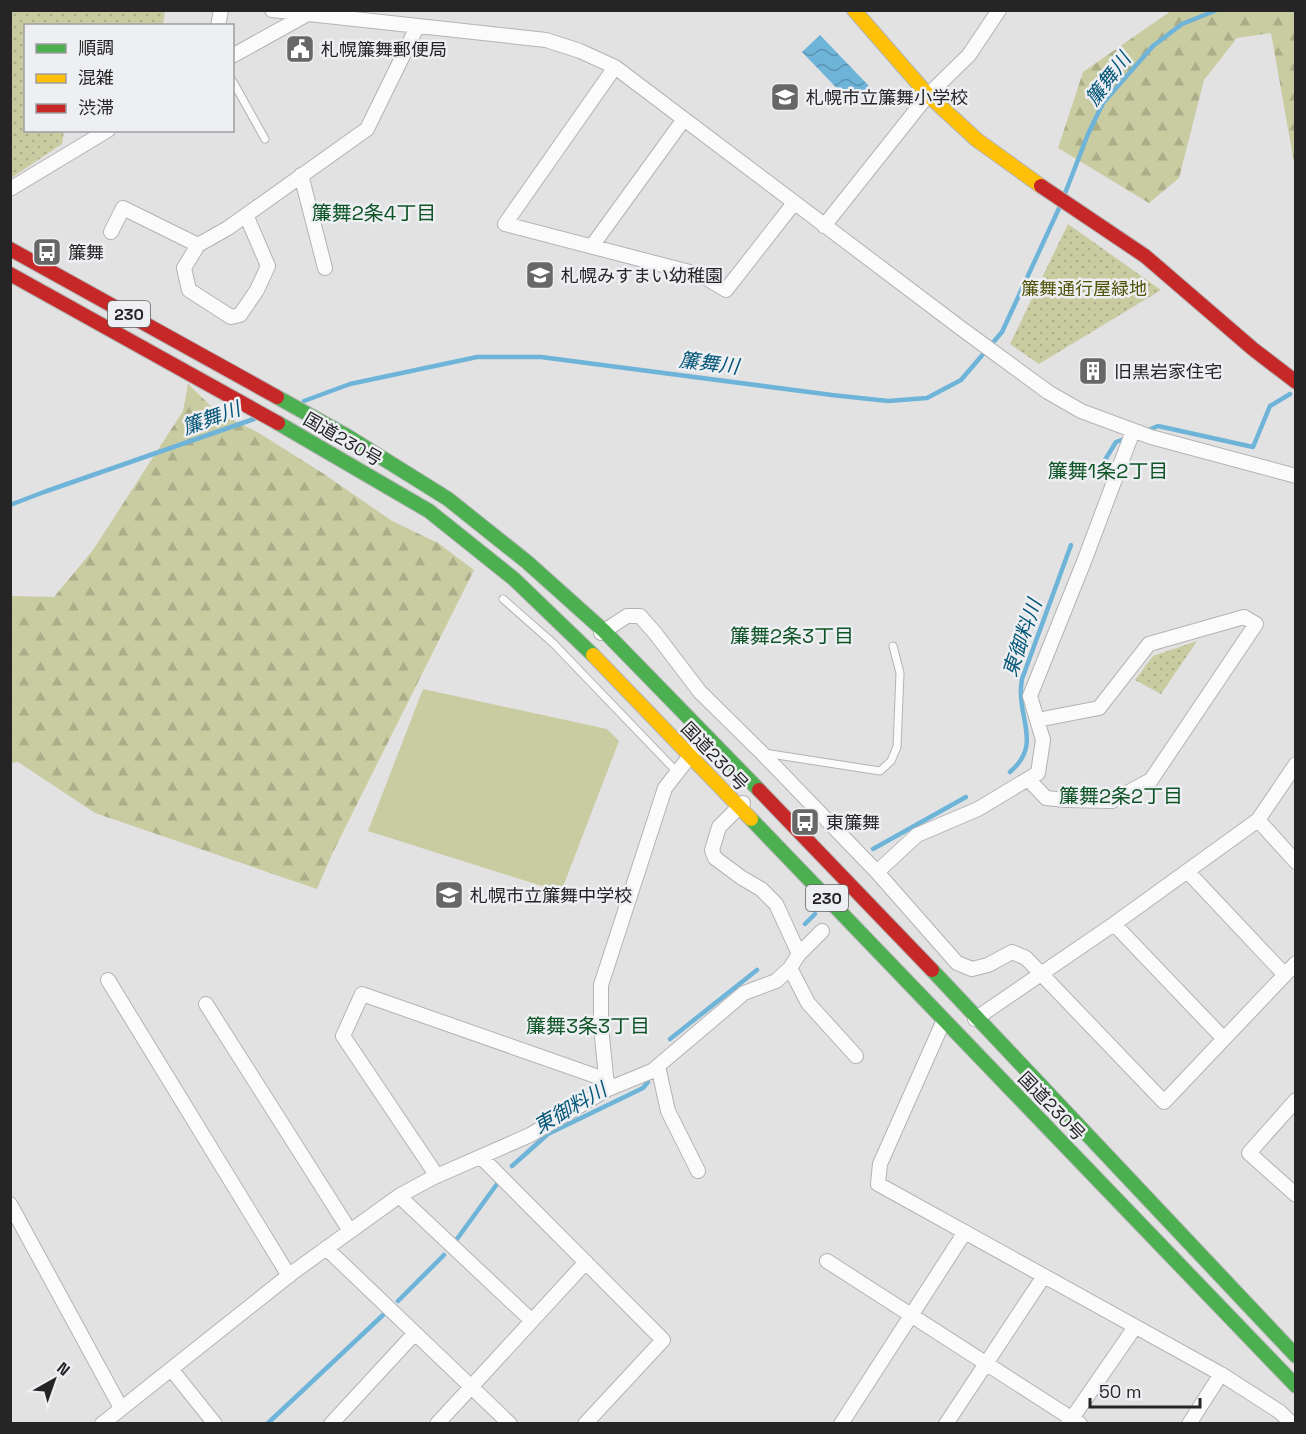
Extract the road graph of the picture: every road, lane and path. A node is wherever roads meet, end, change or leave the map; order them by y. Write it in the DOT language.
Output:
graph roads {
  1 [pos="272,10"];
  2 [pos="854,10"];
  3 [pos="999,10"];
  4 [pos="327,14"];
  5 [pos="306,15"];
  6 [pos="417,27"];
  7 [pos="234,55"];
  8 [pos="615,67"];
  9 [pos="234,84"];
  10 [pos="928,95"];
  11 [pos="684,119"];
  12 [pos="105,132"];
  13 [pos="265,139"];
  14 [pos="301,176"];
  15 [pos="12,186"];
  16 [pos="794,203"];
  17 [pos="246,215"];
  18 [pos="824,226"];
  19 [pos="111,232"];
  20 [pos="198,245"];
  21 [pos="592,246"];
  22 [pos="10,249"];
  23 [pos="325,268"];
  24 [pos="10,274"];
  25 [pos="1296,382"];
  26 [pos="1133,431"];
  27 [pos="1296,476"];
  28 [pos="503,599"];
  29 [pos="604,631"];
  30 [pos="585,646"];
  31 [pos="893,646"];
  32 [pos="1037,720"];
  33 [pos="708,737"];
  34 [pos="761,752"];
  35 [pos="690,755"];
  36 [pos="1296,764"];
  37 [pos="677,772"];
  38 [pos="1028,779"];
  39 [pos="760,792"];
  40 [pos="738,806"];
  41 [pos="1258,820"];
  42 [pos="1296,861"];
  43 [pos="877,872"];
  44 [pos="1187,872"];
  45 [pos="1114,924"];
  46 [pos="822,931"];
  47 [pos="799,954"];
  48 [pos="1296,963"];
  49 [pos="790,968"];
  50 [pos="1040,974"];
  51 [pos="1284,975"];
  52 [pos="108,980"];
  53 [pos="206,1004"];
  54 [pos="978,1017"];
  55 [pos="945,1020"];
  56 [pos="957,1033"];
  57 [pos="1224,1039"];
  58 [pos="856,1056"];
  59 [pos="658,1066"];
  60 [pos="607,1085"];
  61 [pos="1296,1100"];
  62 [pos="481,1156"];
  63 [pos="698,1171"];
  64 [pos="437,1176"];
  65 [pos="1296,1195"];
  66 [pos="399,1196"];
  67 [pos="10,1204"];
  68 [pos="350,1231"];
  69 [pos="965,1232"];
  70 [pos="326,1248"];
  71 [pos="827,1261"];
  72 [pos="586,1262"];
  73 [pos="289,1276"];
  74 [pos="1044,1276"];
  75 [pos="912,1315"];
  76 [pos="531,1320"];
  77 [pos="1135,1327"];
  78 [pos="415,1333"];
  79 [pos="1293,1347"];
  80 [pos="987,1364"];
  81 [pos="171,1369"];
  82 [pos="1221,1374"];
  83 [pos="471,1386"];
  84 [pos="1296,1386"];
  85 [pos="121,1408"];
  86 [pos="1073,1422"];
  87 [pos="102,1424"];
  88 [pos="215,1424"];
  89 [pos="331,1424"];
  90 [pos="436,1424"];
  91 [pos="510,1424"];
  92 [pos="585,1424"];
  93 [pos="841,1424"];
  94 [pos="946,1424"];
  95 [pos="1189,1424"];
  96 [pos="1292,1424"];
  1 -- 5 [label="street"];
  2 -- 10 [label="main road"];
  3 -- 10 [label="street"];
  4 -- 5 [label="street"];
  4 -- 6 [label="street"];
  5 -- 7 [label="street"];
  6 -- 8 [label="street"];
  6 -- 14 [label="street"];
  8 -- 11 [label="street"];
  8 -- 21 [label="street"];
  9 -- 13 [label="lane"];
  10 -- 18 [label="street"];
  10 -- 25 [label="main road"];
  11 -- 16 [label="street"];
  11 -- 21 [label="street"];
  12 -- 15 [label="street"];
  14 -- 17 [label="street"];
  14 -- 23 [label="street"];
  16 -- 18 [label="street"];
  16 -- 21 [label="street"];
  17 -- 20 [label="street"];
  17 -- 20 [label="street"];
  18 -- 26 [label="street"];
  19 -- 20 [label="street"];
  22 -- 29 [label="main road, 国道230号 / 230"];
  24 -- 30 [label="main road, 国道230号 / 230"];
  26 -- 27 [label="street"];
  26 -- 32 [label="street"];
  28 -- 37 [label="lane"];
  29 -- 30 [label="street"];
  29 -- 33 [label="main road, 国道230号 / 230"];
  29 -- 34 [label="street"];
  30 -- 35 [label="main road, 国道230号 / 230"];
  31 -- 34 [label="lane"];
  32 -- 38 [label="street"];
  32 -- 38 [label="street"];
  33 -- 35 [label="street"];
  33 -- 39 [label="main road, 国道230号 / 230"];
  34 -- 43 [label="street"];
  35 -- 37 [label="street"];
  35 -- 40 [label="main road, 国道230号 / 230"];
  36 -- 41 [label="street"];
  37 -- 60 [label="street"];
  38 -- 43 [label="street"];
  39 -- 40 [label="street"];
  39 -- 54 [label="main road, 国道230号 / 230"];
  40 -- 47 [label="street"];
  40 -- 55 [label="main road, 国道230号 / 230"];
  41 -- 42 [label="street"];
  41 -- 44 [label="street"];
  43 -- 50 [label="street"];
  44 -- 45 [label="street"];
  44 -- 51 [label="street"];
  45 -- 50 [label="street"];
  45 -- 57 [label="street"];
  46 -- 47 [label="street"];
  47 -- 49 [label="street"];
  48 -- 51 [label="street"];
  49 -- 58 [label="street"];
  49 -- 59 [label="street"];
  50 -- 54 [label="street"];
  50 -- 57 [label="street"];
  51 -- 57 [label="street"];
  52 -- 73 [label="street"];
  53 -- 68 [label="street"];
  54 -- 56 [label="street"];
  54 -- 79 [label="main road, 国道230号 / 230"];
  55 -- 56 [label="main road, 国道230号 / 230"];
  55 -- 69 [label="street"];
  56 -- 84 [label="main road, 国道230号 / 230"];
  59 -- 60 [label="street"];
  59 -- 63 [label="street"];
  60 -- 62 [label="street"];
  60 -- 64 [label="street"];
  61 -- 65 [label="street"];
  62 -- 64 [label="street"];
  62 -- 72 [label="street"];
  64 -- 66 [label="street"];
  66 -- 68 [label="street"];
  66 -- 76 [label="street"];
  67 -- 85 [label="street"];
  68 -- 70 [label="street"];
  69 -- 74 [label="street"];
  69 -- 75 [label="street"];
  70 -- 73 [label="street"];
  70 -- 78 [label="street"];
  71 -- 75 [label="street"];
  72 -- 76 [label="street"];
  72 -- 92 [label="street"];
  73 -- 81 [label="street"];
  74 -- 77 [label="street"];
  74 -- 80 [label="street"];
  75 -- 80 [label="street"];
  75 -- 93 [label="street"];
  76 -- 83 [label="street"];
  77 -- 82 [label="street"];
  77 -- 86 [label="street"];
  78 -- 83 [label="street"];
  78 -- 89 [label="street"];
  80 -- 86 [label="street"];
  80 -- 94 [label="street"];
  81 -- 85 [label="street"];
  81 -- 88 [label="street"];
  82 -- 95 [label="street"];
  82 -- 96 [label="street"];
  83 -- 90 [label="street"];
  83 -- 91 [label="street"];
  85 -- 87 [label="street"];
}
